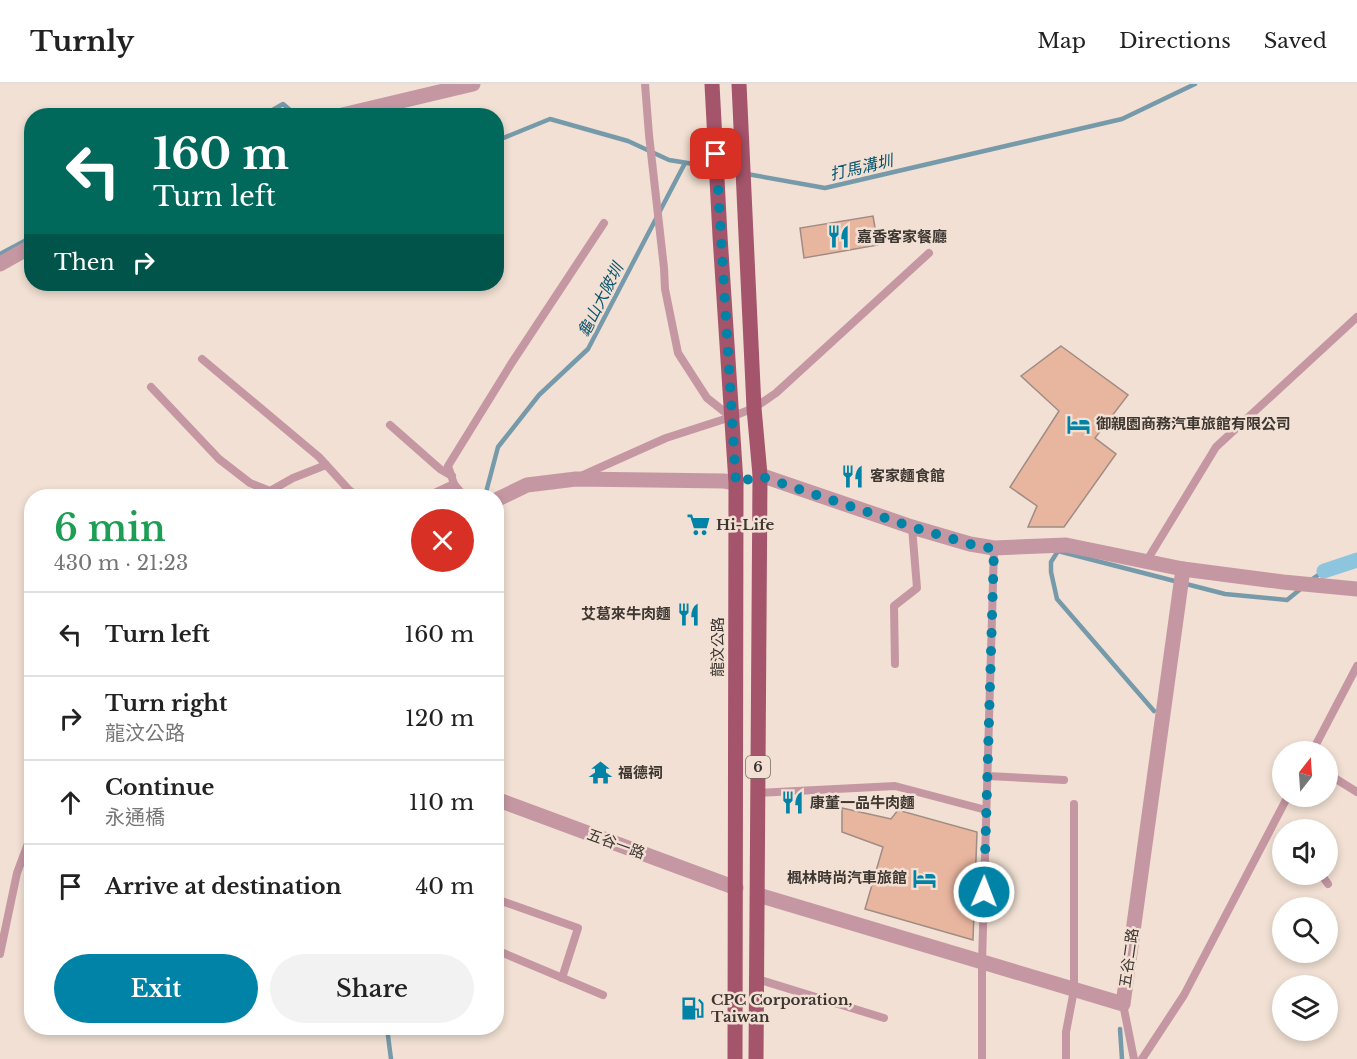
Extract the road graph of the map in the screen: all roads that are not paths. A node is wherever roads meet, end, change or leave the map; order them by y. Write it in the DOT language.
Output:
graph roads {
  1 [pos="473,84"];
  2 [pos="645,84"];
  3 [pos="712,84"];
  4 [pos="739,84"];
  5 [pos="370,108"];
  6 [pos="604,223"];
  7 [pos="24,250"];
  8 [pos="929,253"];
  9 [pos="0,264"];
  10 [pos="1357,317"];
  11 [pos="202,359"];
  12 [pos="151,387"];
  13 [pos="754,408"];
  14 [pos="731,417"];
  15 [pos="390,425"];
  16 [pos="326,465"];
  17 [pos="760,476"];
  18 [pos="576,479"];
  19 [pos="453,480"];
  20 [pos="736,483"];
  21 [pos="263,489"];
  22 [pos="275,489"];
  23 [pos="348,489"];
  24 [pos="439,489"];
  25 [pos="459,489"];
  26 [pos="504,496"];
  27 [pos="912,527"];
  28 [pos="994,549"];
  29 [pos="1146,562"];
  30 [pos="1182,574"];
  31 [pos="1357,589"];
  32 [pos="895,664"];
  33 [pos="1357,666"];
  34 [pos="1318,741"];
  35 [pos="987,776"];
  36 [pos="1064,780"];
  37 [pos="1338,780"];
  38 [pos="1357,792"];
  39 [pos="758,793"];
  40 [pos="504,802"];
  41 [pos="1074,804"];
  42 [pos="986,810"];
  43 [pos="1272,827"];
  44 [pos="24,854"];
  45 [pos="736,888"];
  46 [pos="758,895"];
  47 [pos="504,901"];
  48 [pos="504,953"];
  49 [pos="0,954"];
  50 [pos="982,962"];
  51 [pos="562,978"];
  52 [pos="757,979"];
  53 [pos="1074,990"];
  54 [pos="603,995"];
  55 [pos="1123,1004"];
  56 [pos="884,1018"];
  57 [pos="735,1059"];
  58 [pos="756,1059"];
  59 [pos="982,1059"];
  60 [pos="1066,1059"];
  61 [pos="1134,1059"];
  62 [pos="1142,1059"];
  1 -- 5 [label="street"];
  2 -- 14 [label="lane"];
  3 -- 14 [label="main road, 龍汶公路 / 6"];
  4 -- 13 [label="main road, 6"];
  6 -- 19 [label="lane"];
  7 -- 9 [label="street"];
  8 -- 13 [label="lane"];
  10 -- 29 [label="lane"];
  11 -- 16 [label="lane"];
  12 -- 21 [label="lane"];
  13 -- 14 [label="lane"];
  13 -- 17 [label="main road, 6"];
  14 -- 18 [label="lane"];
  14 -- 20 [label="main road, 龍汶公路 / 6"];
  15 -- 19 [label="lane"];
  16 -- 22 [label="lane"];
  16 -- 23 [label="lane"];
  17 -- 20 [label="main road"];
  17 -- 27 [label="street"];
  17 -- 39 [label="main road, 6"];
  18 -- 20 [label="street"];
  18 -- 26 [label="street"];
  19 -- 24 [label="lane"];
  19 -- 25 [label="lane"];
  20 -- 45 [label="main road, 龍汶公路 / 6"];
  27 -- 28 [label="street"];
  27 -- 32 [label="lane"];
  28 -- 29 [label="street"];
  28 -- 35 [label="lane"];
  29 -- 30 [label="street"];
  30 -- 31 [label="street"];
  30 -- 55 [label="street, 五谷二路"];
  33 -- 34 [label="lane"];
  35 -- 36 [label="lane"];
  35 -- 42 [label="lane"];
  37 -- 38 [label="lane"];
  39 -- 42 [label="lane"];
  39 -- 46 [label="main road, 6"];
  40 -- 45 [label="street, 五谷一路"];
  41 -- 53 [label="lane"];
  42 -- 50 [label="lane"];
  43 -- 62 [label="lane"];
  44 -- 49 [label="lane"];
  45 -- 57 [label="main road, 龍汶公路 / 6"];
  46 -- 50 [label="street, 五谷二路"];
  46 -- 52 [label="main road, 6"];
  47 -- 51 [label="lane"];
  48 -- 51 [label="lane"];
  50 -- 53 [label="street, 五谷二路"];
  50 -- 59 [label="lane"];
  51 -- 54 [label="lane"];
  52 -- 56 [label="lane"];
  52 -- 58 [label="main road, 6"];
  53 -- 55 [label="street, 五谷二路"];
  53 -- 60 [label="lane"];
  55 -- 61 [label="lane"];
}
